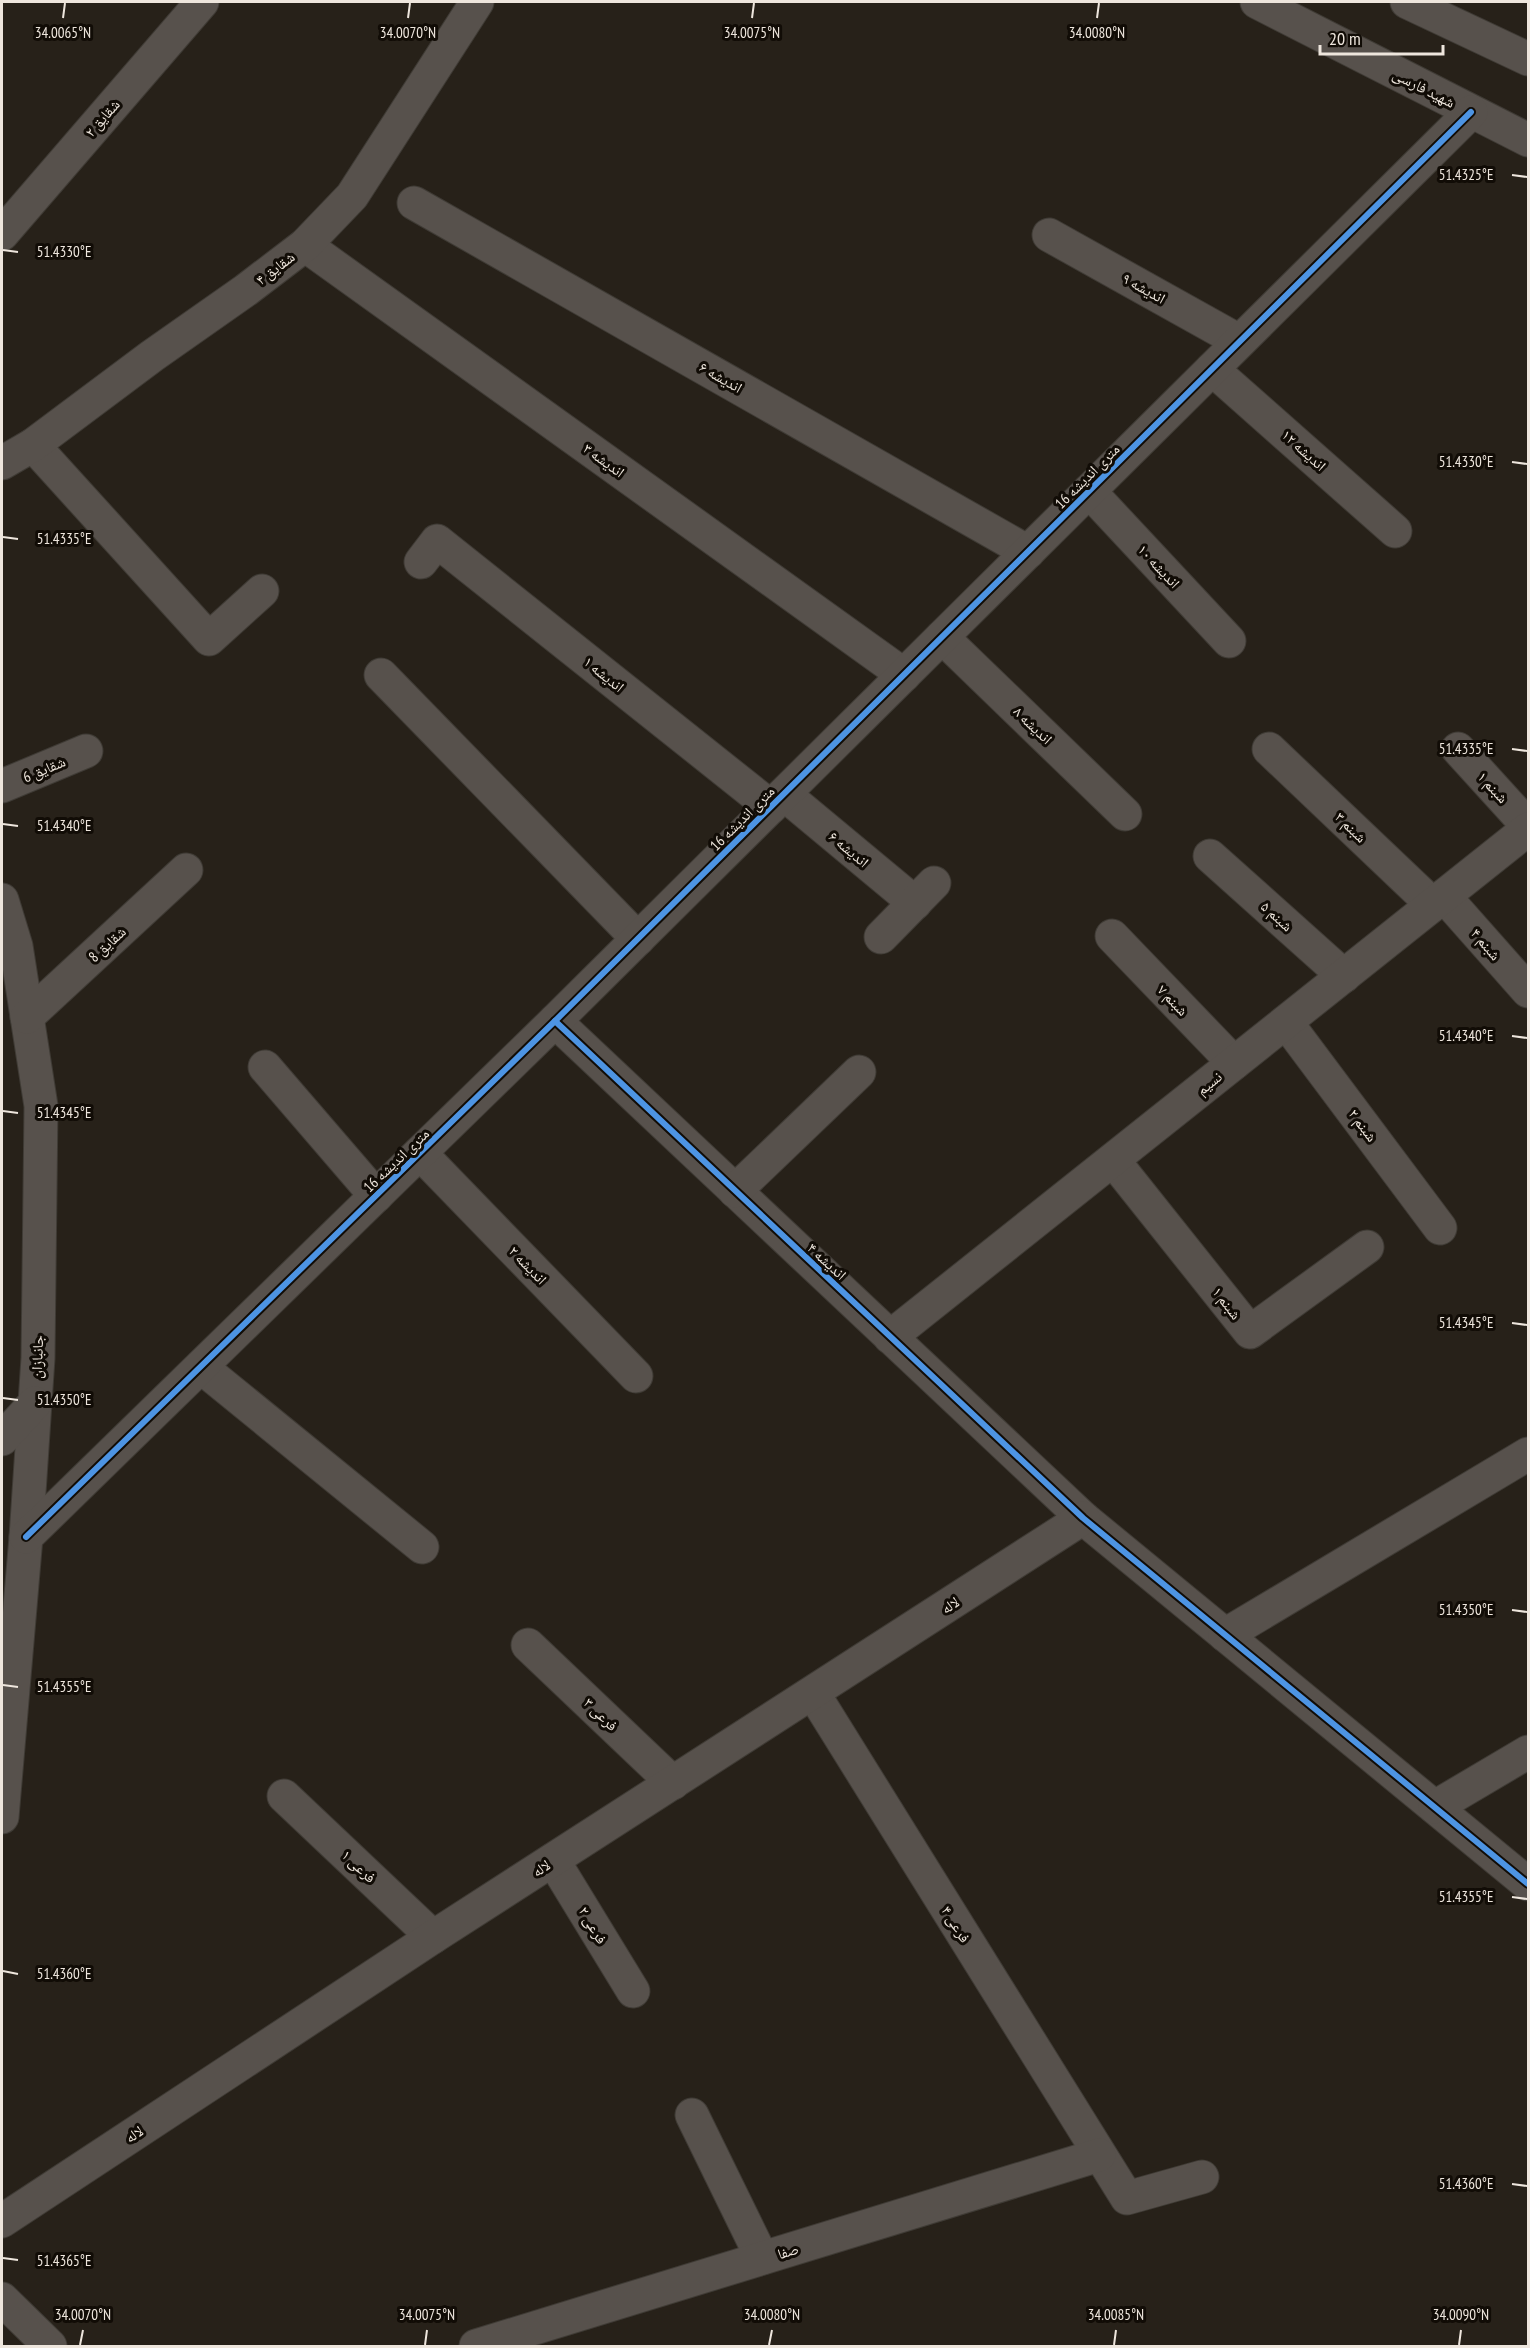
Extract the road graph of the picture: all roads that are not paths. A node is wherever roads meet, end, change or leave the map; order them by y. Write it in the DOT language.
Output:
graph roads {
  1 [pos="202,2"];
  2 [pos="477,2"];
  3 [pos="1257,2"];
  4 [pos="1407,2"];
  5 [pos="1528,59"];
  6 [pos="1471,112"];
  7 [pos="1528,140"];
  8 [pos="414,203"];
  9 [pos="2,234"];
  10 [pos="1049,235"];
  11 [pos="305,245"];
  12 [pos="1239,341"];
  13 [pos="1212,369"];
  14 [pos="33,445"];
  15 [pos="2,462"];
  16 [pos="1089,491"];
  17 [pos="1395,531"];
  18 [pos="429,551"];
  19 [pos="1028,552"];
  20 [pos="262,591"];
  21 [pos="942,637"];
  22 [pos="1229,641"];
  23 [pos="381,675"];
  24 [pos="904,675"];
  25 [pos="1269,749"];
  26 [pos="1458,749"];
  27 [pos="86,751"];
  28 [pos="2,786"];
  29 [pos="777,801"];
  30 [pos="1125,814"];
  31 [pos="1528,828"];
  32 [pos="1210,856"];
  33 [pos="186,870"];
  34 [pos="2,900"];
  35 [pos="1439,901"];
  36 [pos="1112,936"];
  37 [pos="881,937"];
  38 [pos="638,939"];
  39 [pos="1344,976"];
  40 [pos="1528,992"];
  41 [pos="27,1017"];
  42 [pos="555,1021"];
  43 [pos="1286,1022"];
  44 [pos="1234,1063"];
  45 [pos="265,1067"];
  46 [pos="860,1072"];
  47 [pos="420,1153"];
  48 [pos="1113,1160"];
  49 [pos="735,1191"];
  50 [pos="376,1196"];
  51 [pos="1440,1228"];
  52 [pos="1368,1247"];
  53 [pos="891,1337"];
  54 [pos="201,1367"];
  55 [pos="636,1376"];
  56 [pos="35,1403"];
  57 [pos="2,1439"];
  58 [pos="1528,1454"];
  59 [pos="1083,1518"];
  60 [pos="26,1537"];
  61 [pos="422,1547"];
  62 [pos="1225,1635"];
  63 [pos="528,1645"];
  64 [pos="813,1693"];
  65 [pos="1528,1752"];
  66 [pos="673,1783"];
  67 [pos="284,1796"];
  68 [pos="1435,1807"];
  69 [pos="2,1817"];
  70 [pos="553,1860"];
  71 [pos="1528,1884"];
  72 [pos="434,1937"];
  73 [pos="633,1991"];
  74 [pos="692,2115"];
  75 [pos="1099,2155"];
  76 [pos="1202,2177"];
  77 [pos="2,2221"];
  78 [pos="762,2258"];
  79 [pos="2,2299"];
  80 [pos="50,2346"];
  81 [pos="476,2346"];
  1 -- 9 [label="street, شقایق ۲"];
  2 -- 11 [label="street, شقایق ۴"];
  3 -- 6 [label="street, شهید فارسی"];
  4 -- 5 [label="street"];
  6 -- 7 [label="street, شهید فارسی"];
  6 -- 12 [label="street, 16 متری اندیشه"];
  8 -- 19 [label="street, اندیشه ۶"];
  10 -- 12 [label="street, اندیشه ۹"];
  11 -- 14 [label="street, شقایق ۴"];
  11 -- 24 [label="street, اندیشه ۳"];
  12 -- 13 [label="street, 16 متری اندیشه"];
  13 -- 16 [label="street, 16 متری اندیشه"];
  13 -- 17 [label="street, اندیشه ۱۲"];
  14 -- 15 [label="street, شقایق ۴"];
  14 -- 20 [label="street"];
  16 -- 19 [label="street, 16 متری اندیشه"];
  16 -- 22 [label="street, اندیشه ۱۰"];
  18 -- 29 [label="street, اندیشه ۱"];
  19 -- 21 [label="street, 16 متری اندیشه"];
  21 -- 24 [label="street, 16 متری اندیشه"];
  21 -- 30 [label="street, اندیشه ۸"];
  23 -- 38 [label="street"];
  24 -- 29 [label="street, 16 متری اندیشه"];
  25 -- 35 [label="street, شبنم ۳"];
  26 -- 31 [label="street, شبنم ۱"];
  27 -- 28 [label="street, شقایق 6"];
  29 -- 37 [label="street, اندیشه ۶"];
  29 -- 38 [label="street, 16 متری اندیشه"];
  31 -- 35 [label="street, نسیم"];
  32 -- 39 [label="street, شبنم ۵"];
  33 -- 41 [label="street, شقایق 8"];
  34 -- 41 [label="street, جانبازان"];
  35 -- 39 [label="street, نسیم"];
  35 -- 40 [label="street, شبنم ۴"];
  36 -- 44 [label="street, شبنم ۷"];
  38 -- 42 [label="street, 16 متری اندیشه"];
  39 -- 43 [label="street, نسیم"];
  41 -- 56 [label="street, جانبازان"];
  42 -- 47 [label="street, 16 متری اندیشه"];
  42 -- 49 [label="street, اندیشه ۴"];
  43 -- 44 [label="street, نسیم"];
  43 -- 51 [label="street, شبنم ۲"];
  44 -- 48 [label="street, نسیم"];
  45 -- 50 [label="street"];
  46 -- 49 [label="street"];
  47 -- 50 [label="street, 16 متری اندیشه"];
  47 -- 55 [label="street, اندیشه ۲"];
  48 -- 52 [label="street, شبنم ۱"];
  48 -- 53 [label="street, نسیم"];
  49 -- 53 [label="street, اندیشه ۴"];
  50 -- 54 [label="street, 16 متری اندیشه"];
  53 -- 59 [label="street, اندیشه ۴"];
  54 -- 60 [label="street, 16 متری اندیشه"];
  54 -- 61 [label="street"];
  56 -- 57 [label="street"];
  56 -- 60 [label="street, جانبازان"];
  58 -- 62 [label="street"];
  59 -- 62 [label="street, اندیشه ۴"];
  59 -- 64 [label="street, لاله"];
  60 -- 69 [label="street, جانبازان"];
  62 -- 68 [label="street, اندیشه ۴"];
  63 -- 66 [label="street, فرعی ۳"];
  64 -- 66 [label="street, لاله"];
  64 -- 75 [label="street, فرعی ۴"];
  65 -- 68 [label="street"];
  66 -- 70 [label="street, لاله"];
  67 -- 72 [label="street, فرعی ۱"];
  68 -- 71 [label="street, اندیشه ۴"];
  70 -- 72 [label="street, لاله"];
  70 -- 73 [label="street, فرعی ۲"];
  72 -- 77 [label="street, لاله"];
  74 -- 78 [label="street"];
  75 -- 76 [label="street, فرعی ۴"];
  75 -- 78 [label="street, صفا"];
  78 -- 81 [label="street, صفا"];
  79 -- 80 [label="street"];
}
